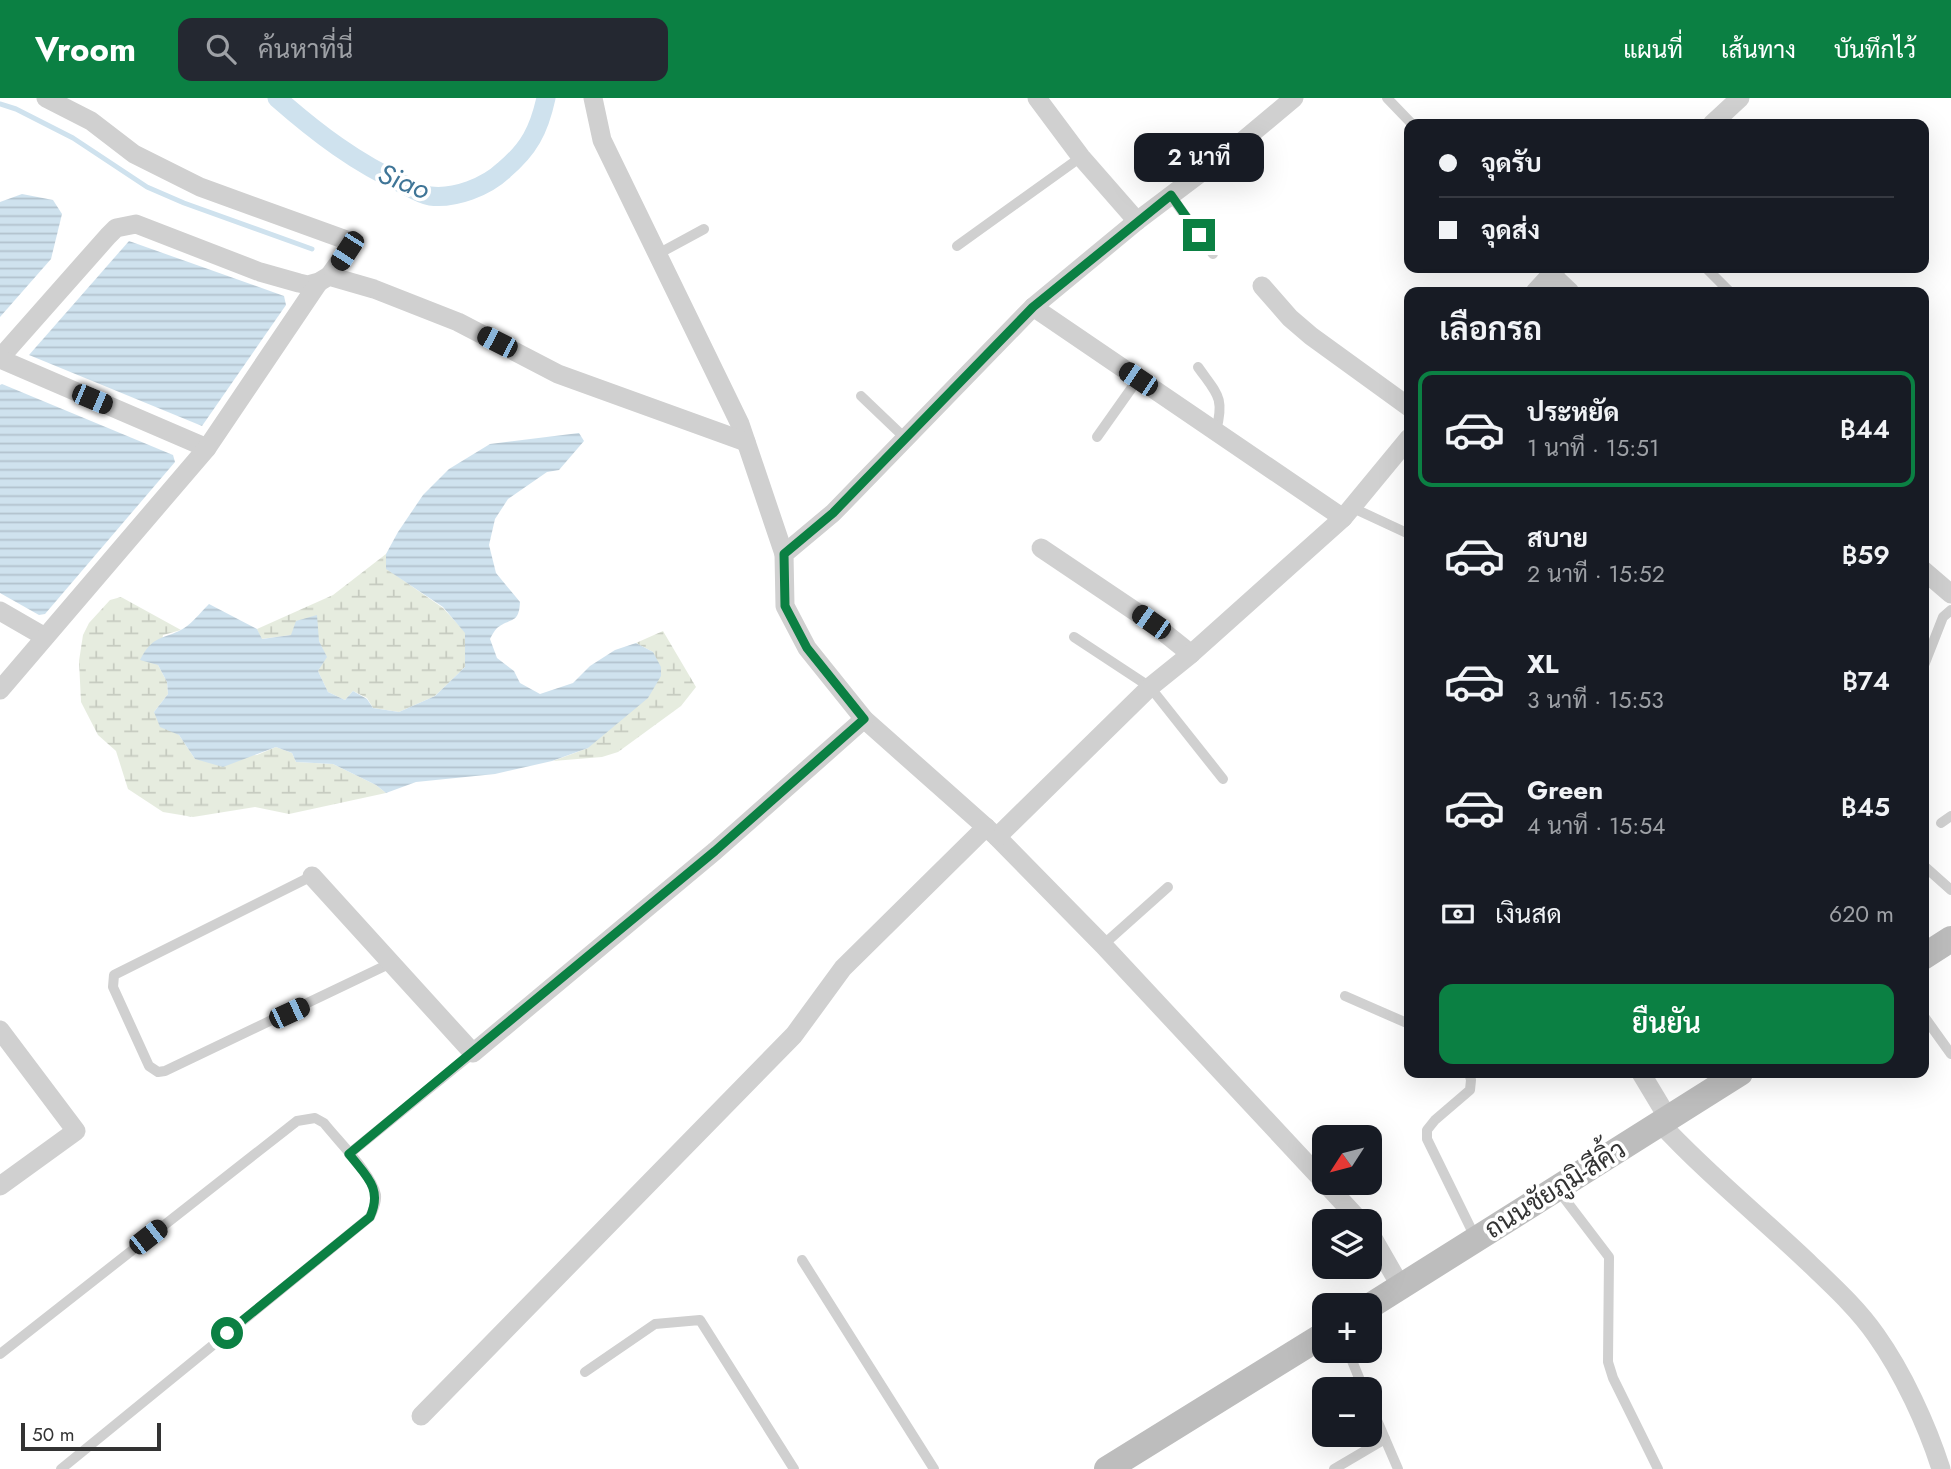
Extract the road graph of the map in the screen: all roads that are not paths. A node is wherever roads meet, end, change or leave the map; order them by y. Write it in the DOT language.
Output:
graph roads {
  1 [pos="46,98"];
  2 [pos="1037,98"];
  3 [pos="1294,98"];
  4 [pos="1387,98"];
  5 [pos="1740,98"];
  6 [pos="595,99"];
  7 [pos="1407,119"];
  8 [pos="1717,119"];
  9 [pos="1081,157"];
  10 [pos="1171,195"];
  11 [pos="1137,222"];
  12 [pos="704,229"];
  13 [pos="957,246"];
  14 [pos="658,254"];
  15 [pos="1213,254"];
  16 [pos="333,269"];
  17 [pos="1554,273"];
  18 [pos="1711,273"];
  19 [pos="1262,286"];
  20 [pos="1566,287"];
  21 [pos="1725,287"];
  22 [pos="1033,307"];
  23 [pos="0,359"];
  24 [pos="1198,367"];
  25 [pos="1138,379"];
  26 [pos="861,396"];
  27 [pos="1404,403"];
  28 [pos="1216,432"];
  29 [pos="1097,436"];
  30 [pos="905,438"];
  31 [pos="746,442"];
  32 [pos="1404,444"];
  33 [pos="207,448"];
  34 [pos="1348,513"];
  35 [pos="1404,532"];
  36 [pos="1041,548"];
  37 [pos="784,554"];
  38 [pos="1929,575"];
  39 [pos="1951,594"];
  40 [pos="1951,610"];
  41 [pos="0,611"];
  42 [pos="45,637"];
  43 [pos="1074,637"];
  44 [pos="1929,650"];
  45 [pos="1191,654"];
  46 [pos="1150,687"];
  47 [pos="0,690"];
  48 [pos="864,719"];
  49 [pos="1223,779"];
  50 [pos="1951,816"];
  51 [pos="1941,823"];
  52 [pos="992,832"];
  53 [pos="1929,870"];
  54 [pos="312,876"];
  55 [pos="1168,887"];
  56 [pos="1951,890"];
  57 [pos="1951,939"];
  58 [pos="1103,945"];
  59 [pos="1929,953"];
  60 [pos="391,963"];
  61 [pos="1345,996"];
  62 [pos="1404,1022"];
  63 [pos="1929,1023"];
  64 [pos="0,1030"];
  65 [pos="473,1053"];
  66 [pos="1951,1054"];
  67 [pos="1470,1078"];
  68 [pos="1643,1078"];
  69 [pos="1732,1078"];
  70 [pos="1664,1120"];
  71 [pos="349,1154"];
  72 [pos="1312,1169"];
  73 [pos="0,1186"];
  74 [pos="1557,1188"];
  75 [pos="1336,1195"];
  76 [pos="1349,1209"];
  77 [pos="1476,1239"];
  78 [pos="1382,1254"];
  79 [pos="802,1260"];
  80 [pos="1401,1287"];
  81 [pos="1382,1299"];
  82 [pos="1312,1342"];
  83 [pos="0,1354"];
  84 [pos="585,1372"];
  85 [pos="421,1416"];
  86 [pos="1382,1431"];
  87 [pos="1385,1438"];
  88 [pos="61,1469"];
  89 [pos="794,1469"];
  90 [pos="934,1469"];
  91 [pos="1107,1469"];
  92 [pos="1334,1469"];
  93 [pos="1398,1469"];
  94 [pos="1658,1469"];
  95 [pos="1941,1469"];
  1 -- 16 [label="street"];
  2 -- 9 [label="street"];
  3 -- 10 [label="street"];
  4 -- 7 [label="lane"];
  5 -- 8 [label="street"];
  6 -- 14 [label="street"];
  9 -- 11 [label="street"];
  9 -- 13 [label="lane"];
  10 -- 11 [label="street"];
  10 -- 15 [label="lane"];
  11 -- 22 [label="street"];
  12 -- 14 [label="lane"];
  14 -- 31 [label="street"];
  16 -- 23 [label="street"];
  16 -- 31 [label="street"];
  16 -- 33 [label="street"];
  17 -- 20 [label="street"];
  18 -- 21 [label="lane"];
  19 -- 27 [label="street"];
  22 -- 25 [label="street"];
  22 -- 30 [label="street"];
  23 -- 33 [label="street"];
  24 -- 28 [label="lane"];
  25 -- 28 [label="street"];
  25 -- 29 [label="lane"];
  26 -- 30 [label="lane"];
  28 -- 34 [label="street"];
  30 -- 37 [label="street"];
  31 -- 37 [label="street"];
  32 -- 34 [label="street"];
  33 -- 42 [label="street"];
  34 -- 35 [label="lane"];
  34 -- 45 [label="street"];
  36 -- 45 [label="street"];
  37 -- 48 [label="street"];
  38 -- 39 [label="street"];
  40 -- 44 [label="lane"];
  41 -- 42 [label="street"];
  42 -- 47 [label="street"];
  43 -- 46 [label="lane"];
  45 -- 46 [label="street"];
  46 -- 49 [label="lane"];
  46 -- 52 [label="street"];
  48 -- 52 [label="street"];
  48 -- 65 [label="street"];
  50 -- 51 [label="lane"];
  52 -- 58 [label="street"];
  52 -- 85 [label="street"];
  53 -- 56 [label="lane"];
  54 -- 60 [label="street"];
  54 -- 60 [label="lane"];
  55 -- 58 [label="lane"];
  57 -- 59 [label="main road"];
  58 -- 72 [label="street"];
  60 -- 65 [label="street"];
  61 -- 62 [label="lane"];
  63 -- 66 [label="lane"];
  64 -- 73 [label="street"];
  65 -- 71 [label="lane"];
  67 -- 77 [label="lane"];
  68 -- 70 [label="street"];
  69 -- 70 [label="main road, ถนนชัยภูมิ-สีคิ้ว"];
  70 -- 74 [label="main road, ถนนชัยภูมิ-สีคิ้ว"];
  70 -- 95 [label="street"];
  71 -- 83 [label="lane"];
  71 -- 88 [label="lane"];
  74 -- 77 [label="main road, ถนนชัยภูมิ-สีคิ้ว"];
  74 -- 94 [label="lane"];
  75 -- 76 [label="street"];
  77 -- 80 [label="main road, ถนนชัยภูมิ-สีคิ้ว"];
  78 -- 80 [label="street"];
  79 -- 90 [label="lane"];
  80 -- 81 [label="main road, ถนนชัยภูมิ-สีคิ้ว"];
  82 -- 91 [label="main road"];
  84 -- 89 [label="lane"];
  86 -- 87 [label="lane"];
  87 -- 92 [label="lane"];
  87 -- 93 [label="lane"];
}
